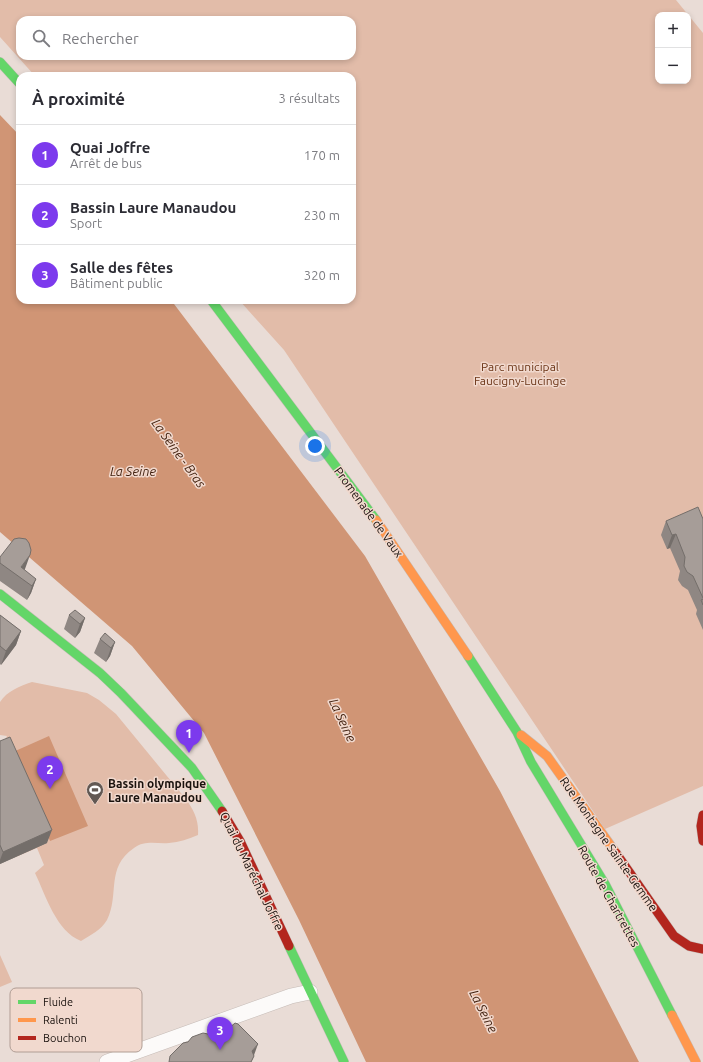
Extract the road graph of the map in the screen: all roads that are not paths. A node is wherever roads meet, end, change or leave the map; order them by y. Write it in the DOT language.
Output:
graph roads {
  1 [pos="0,62"];
  2 [pos="16,80"];
  3 [pos="214,304"];
  4 [pos="0,594"];
  5 [pos="517,732"];
  6 [pos="703,815"];
  7 [pos="703,841"];
  8 [pos="703,949"];
  9 [pos="310,992"];
  10 [pos="142,1049"];
  11 [pos="135,1052"];
  12 [pos="107,1062"];
  13 [pos="344,1062"];
  14 [pos="696,1062"];
  1 -- 2 [label="main road"];
  3 -- 5 [label="main road, Promenade de Vaux"];
  4 -- 9 [label="main road, Quai du Maréchal Joffre"];
  5 -- 8 [label="main road, Rue Montagne Sainte-Gemme"];
  5 -- 14 [label="main road, Route de Chartrettes"];
  6 -- 7 [label="main road"];
  9 -- 10 [label="street"];
  9 -- 13 [label="main road, Quai du Maréchal Joffre"];
  11 -- 12 [label="street"];
}
